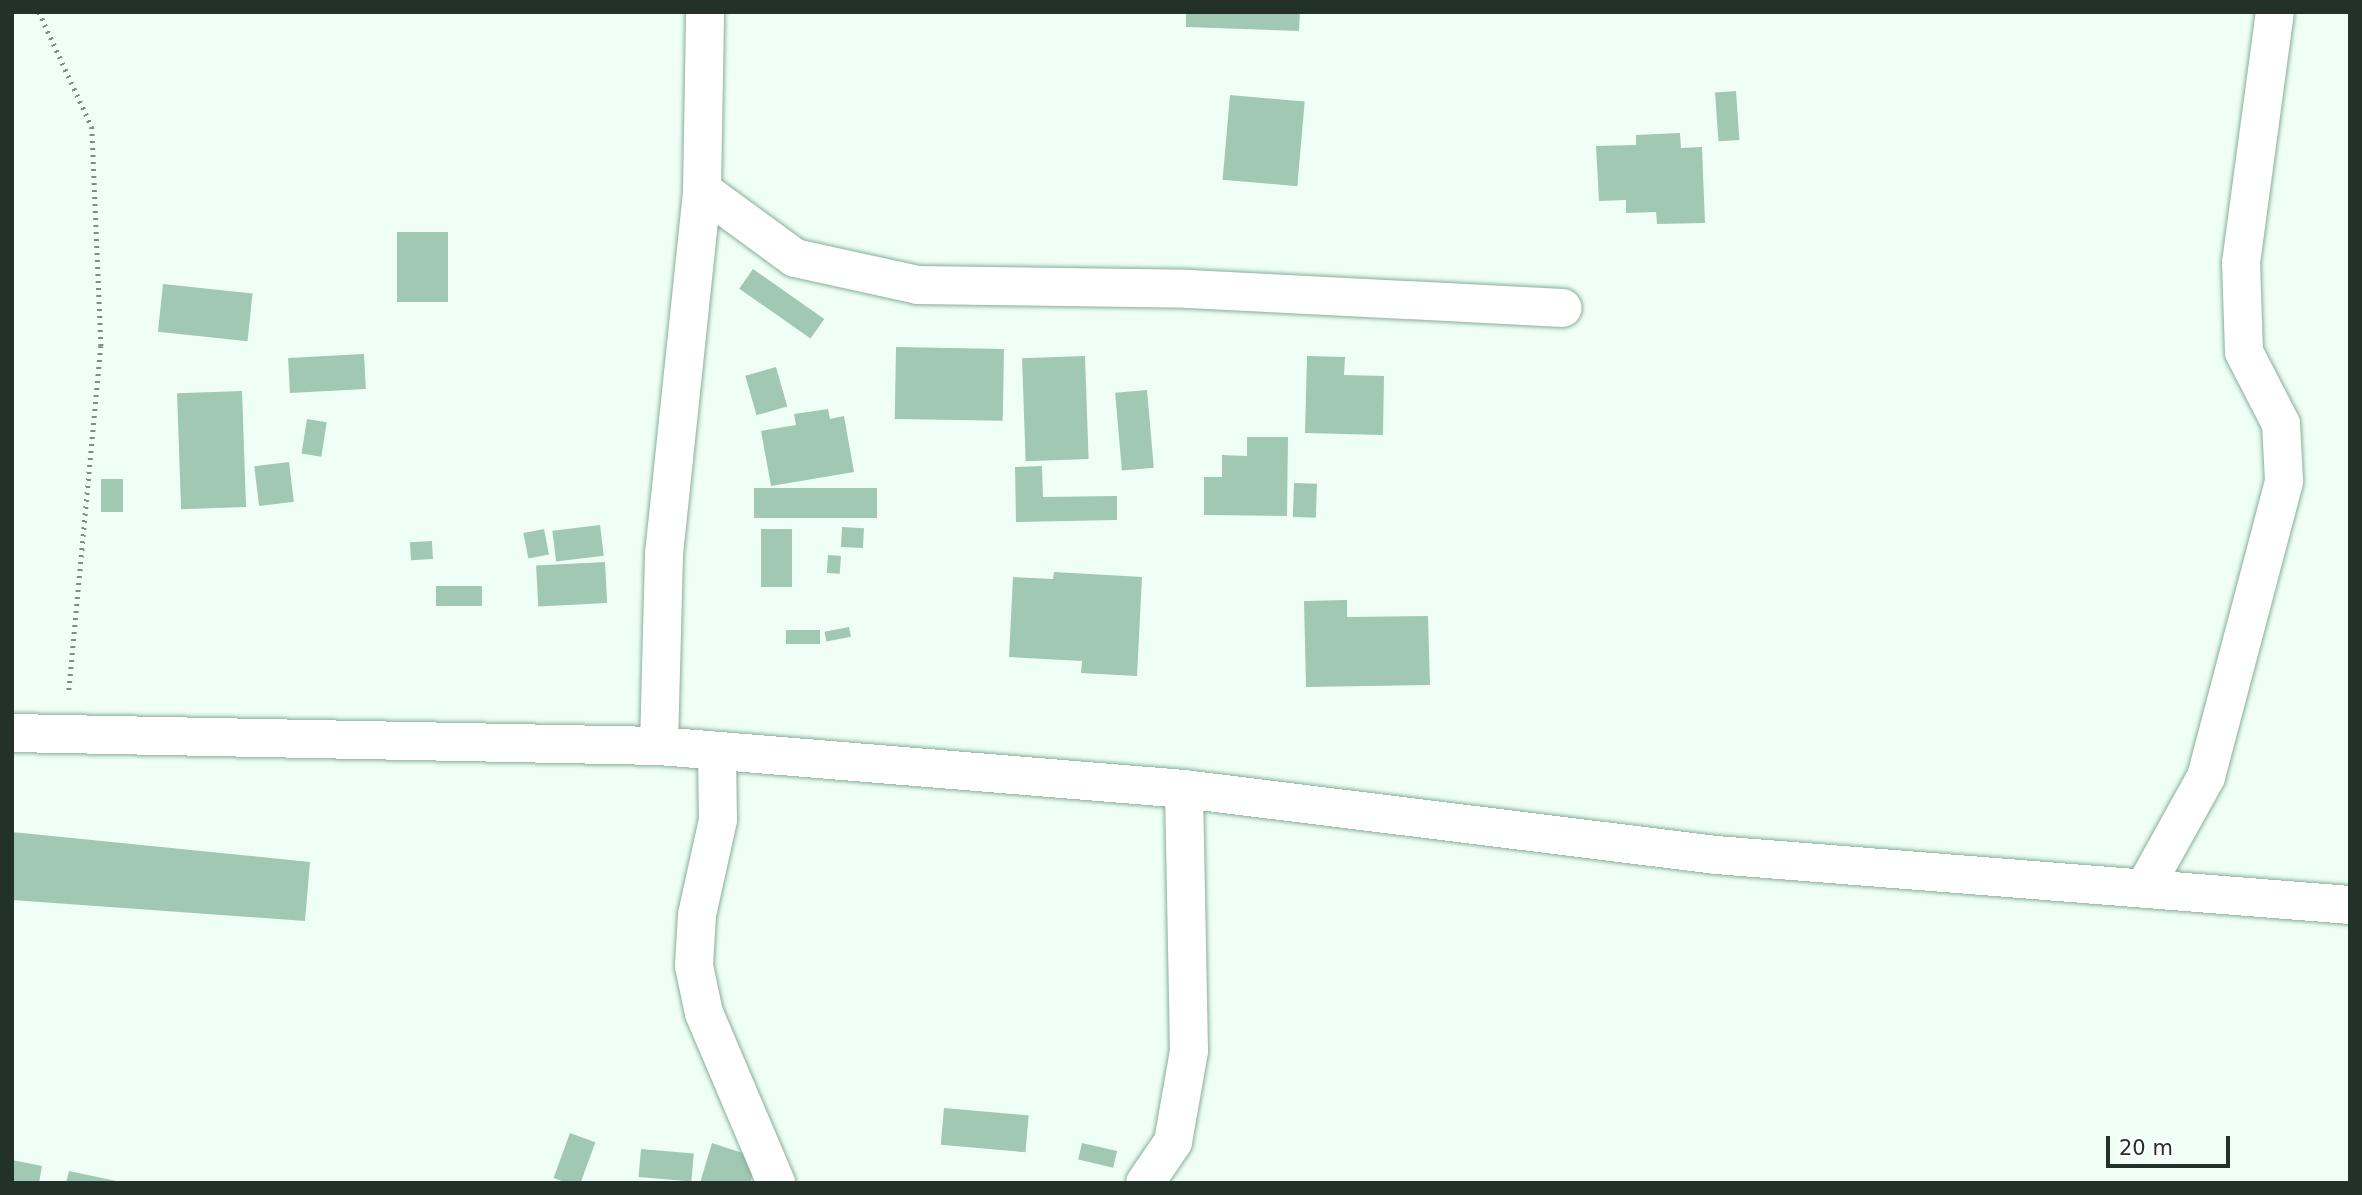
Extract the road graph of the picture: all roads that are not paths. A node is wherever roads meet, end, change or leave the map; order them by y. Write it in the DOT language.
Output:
graph roads {
  1 [pos="705,12"];
  2 [pos="2275,12"];
  3 [pos="702,190"];
  4 [pos="1563,308"];
  5 [pos="12,733"];
  6 [pos="659,746"];
  7 [pos="717,751"];
  8 [pos="1184,789"];
  9 [pos="2145,887"];
  10 [pos="2350,905"];
  11 [pos="776,1183"];
  12 [pos="1145,1183"];
  1 -- 3 [label="street"];
  2 -- 9 [label="street"];
  3 -- 4 [label="street"];
  3 -- 6 [label="street"];
  5 -- 6 [label="street"];
  6 -- 7 [label="street"];
  7 -- 8 [label="street"];
  7 -- 11 [label="street"];
  8 -- 9 [label="street"];
  8 -- 12 [label="street"];
  9 -- 10 [label="street"];
}
